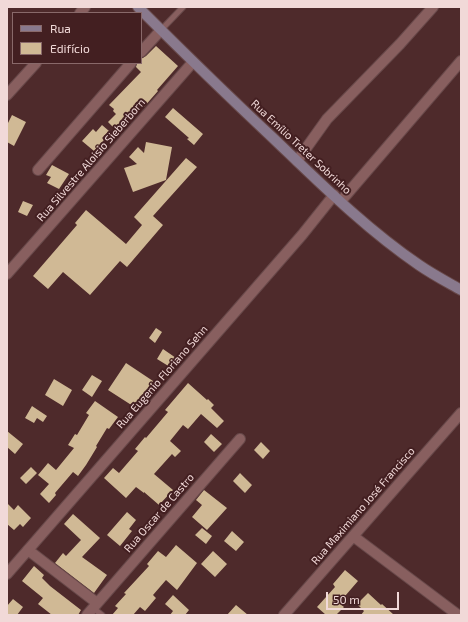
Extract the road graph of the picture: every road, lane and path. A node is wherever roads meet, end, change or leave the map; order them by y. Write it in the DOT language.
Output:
graph roads {
  1 [pos="138,7"];
  2 [pos="183,7"];
  3 [pos="433,7"];
  4 [pos="160,30"];
  5 [pos="142,51"];
  6 [pos="461,61"];
  7 [pos="193,62"];
  8 [pos="35,64"];
  9 [pos="130,64"];
  10 [pos="7,96"];
  11 [pos="297,161"];
  12 [pos="38,170"];
  13 [pos="338,198"];
  14 [pos="7,274"];
  15 [pos="461,290"];
  16 [pos="461,413"];
  17 [pos="240,439"];
  18 [pos="353,536"];
  19 [pos="28,550"];
  20 [pos="7,574"];
  21 [pos="93,609"];
  22 [pos="102,615"];
  23 [pos="284,615"];
  24 [pos="458,615"];
  1 -- 4 [label="main road, Rua Emílio Treter Sobrinho"];
  2 -- 4 [label="lane"];
  3 -- 11 [label="street"];
  4 -- 5 [label="street"];
  4 -- 7 [label="main road, Rua Emílio Treter Sobrinho"];
  6 -- 13 [label="street, Rua Eugenio Floriano Sehn"];
  7 -- 11 [label="main road, Rua Emílio Treter Sobrinho"];
  7 -- 14 [label="street, Rua Silvestre Aloisio Sieberborn"];
  8 -- 10 [label="street"];
  9 -- 12 [label="street"];
  11 -- 13 [label="main road, Rua Emílio Treter Sobrinho"];
  13 -- 15 [label="main road, Rua Emílio Treter Sobrinho"];
  13 -- 19 [label="street, Rua Eugenio Floriano Sehn"];
  16 -- 18 [label="street, Rua Maximiano José Francisco"];
  17 -- 21 [label="street, Rua Oscar de Castro"];
  18 -- 23 [label="street, Rua Maximiano José Francisco"];
  18 -- 24 [label="street"];
  19 -- 20 [label="street, Rua Eugenio Floriano Sehn"];
  19 -- 21 [label="street"];
  21 -- 22 [label="lane"];
}
